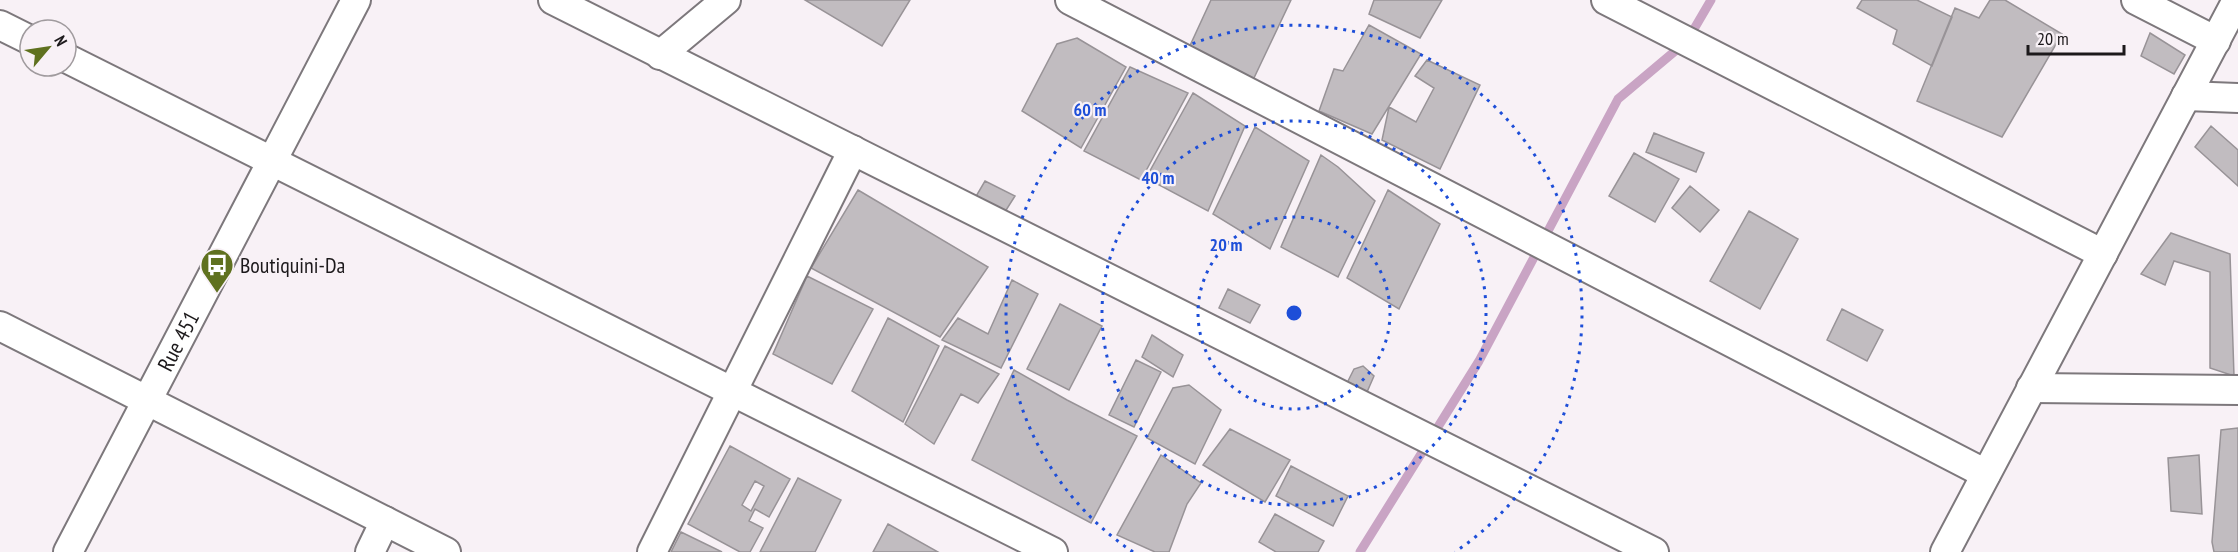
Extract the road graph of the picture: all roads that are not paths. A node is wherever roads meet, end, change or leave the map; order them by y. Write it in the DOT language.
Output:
graph roads {
  1 [pos="356,0"];
  2 [pos="553,0"];
  3 [pos="726,0"];
  4 [pos="1070,0"];
  5 [pos="1606,0"];
  6 [pos="2136,0"];
  7 [pos="2238,0"];
  8 [pos="0,25"];
  9 [pos="18,34"];
  10 [pos="2216,41"];
  11 [pos="660,55"];
  12 [pos="78,64"];
  13 [pos="2186,96"];
  14 [pos="2238,98"];
  15 [pos="853,150"];
  16 [pos="272,160"];
  17 [pos="2103,254"];
  18 [pos="0,326"];
  19 [pos="2031,388"];
  20 [pos="2238,390"];
  21 [pos="732,391"];
  22 [pos="147,400"];
  23 [pos="1986,474"];
  24 [pos="385,521"];
  25 [pos="68,552"];
  26 [pos="370,552"];
  27 [pos="446,552"];
  28 [pos="652,552"];
  29 [pos="1053,552"];
  30 [pos="1654,552"];
  31 [pos="1945,552"];
  1 -- 16 [label="street, Rue 451"];
  2 -- 11 [label="street"];
  3 -- 11 [label="street"];
  4 -- 23 [label="street"];
  5 -- 17 [label="street"];
  6 -- 10 [label="street"];
  7 -- 10 [label="street"];
  8 -- 9 [label="street"];
  10 -- 13 [label="street"];
  11 -- 15 [label="street"];
  12 -- 16 [label="street"];
  13 -- 14 [label="street"];
  13 -- 17 [label="street"];
  15 -- 21 [label="street"];
  15 -- 30 [label="street"];
  16 -- 21 [label="street"];
  16 -- 22 [label="street, Rue 451"];
  17 -- 19 [label="street"];
  18 -- 22 [label="street"];
  19 -- 20 [label="street"];
  19 -- 23 [label="street"];
  21 -- 28 [label="street"];
  21 -- 29 [label="street"];
  22 -- 24 [label="street"];
  22 -- 25 [label="street, Rue 451"];
  23 -- 31 [label="street"];
  24 -- 26 [label="street"];
  24 -- 27 [label="street"];
}
